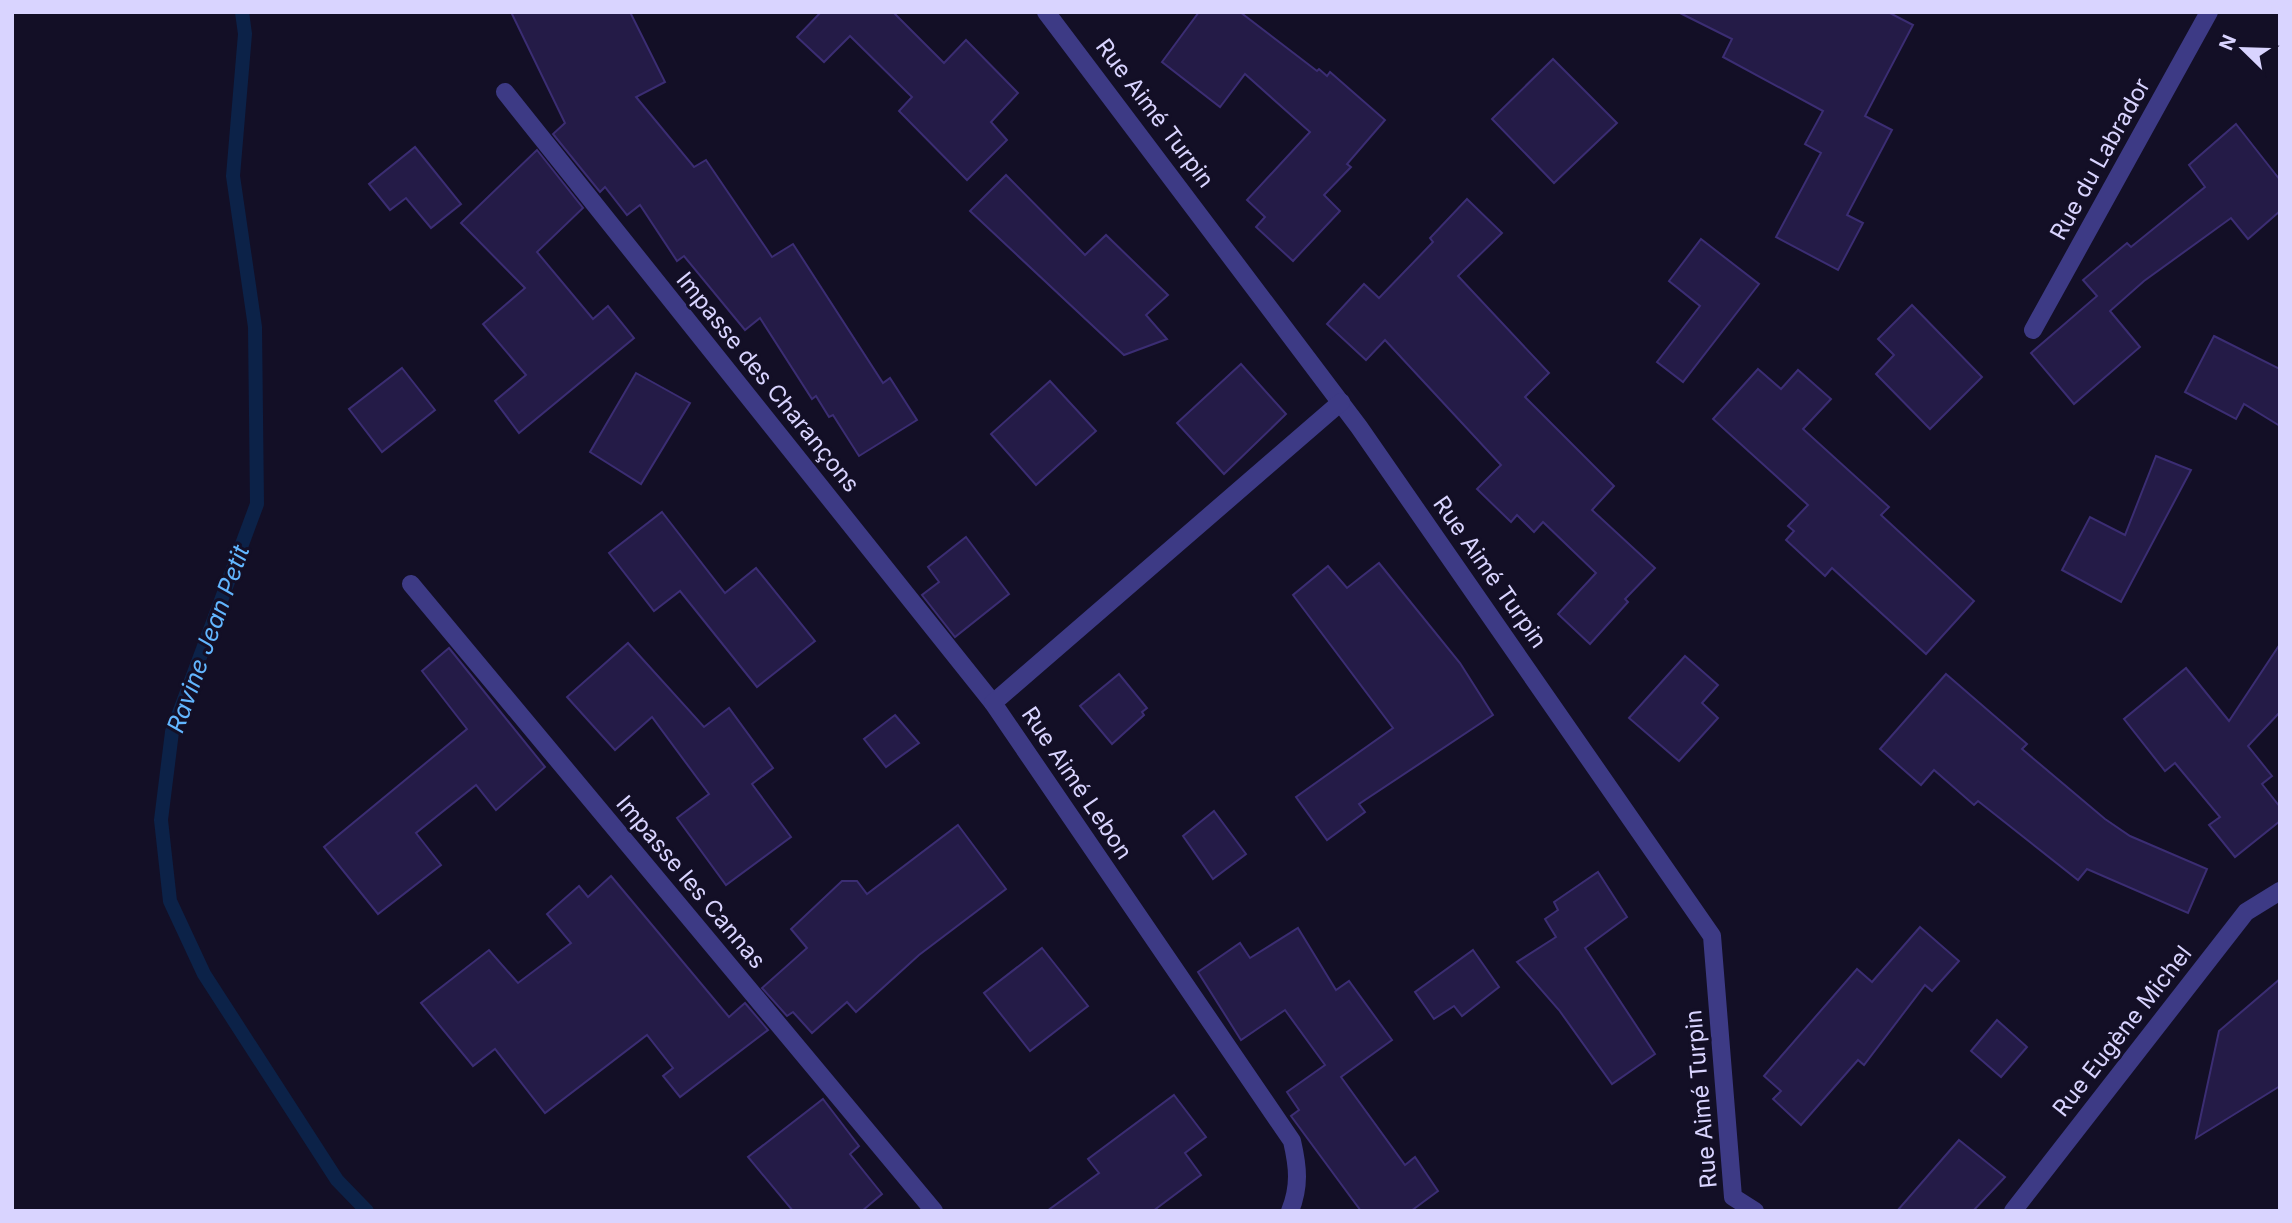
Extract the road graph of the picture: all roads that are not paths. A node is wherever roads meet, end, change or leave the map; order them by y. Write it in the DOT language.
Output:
graph roads {
  1 [pos="1046,12"];
  2 [pos="2209,12"];
  3 [pos="505,92"];
  4 [pos="2033,330"];
  5 [pos="1341,402"];
  6 [pos="411,584"];
  7 [pos="993,703"];
  8 [pos="2280,891"];
  9 [pos="934,1211"];
  10 [pos="1290,1211"];
  11 [pos="1755,1211"];
  12 [pos="2012,1211"];
  1 -- 5 [label="street, Rue Aimé Turpin"];
  2 -- 4 [label="street, Rue du Labrador"];
  3 -- 7 [label="street, Impasse des Charançons"];
  5 -- 7 [label="street, Rue Aimé Lebon"];
  5 -- 11 [label="street, Rue Aimé Turpin"];
  6 -- 9 [label="street, Impasse les Cannas"];
  7 -- 10 [label="street, Rue Aimé Lebon"];
  8 -- 12 [label="street, Rue Eugène Michel"];
}
